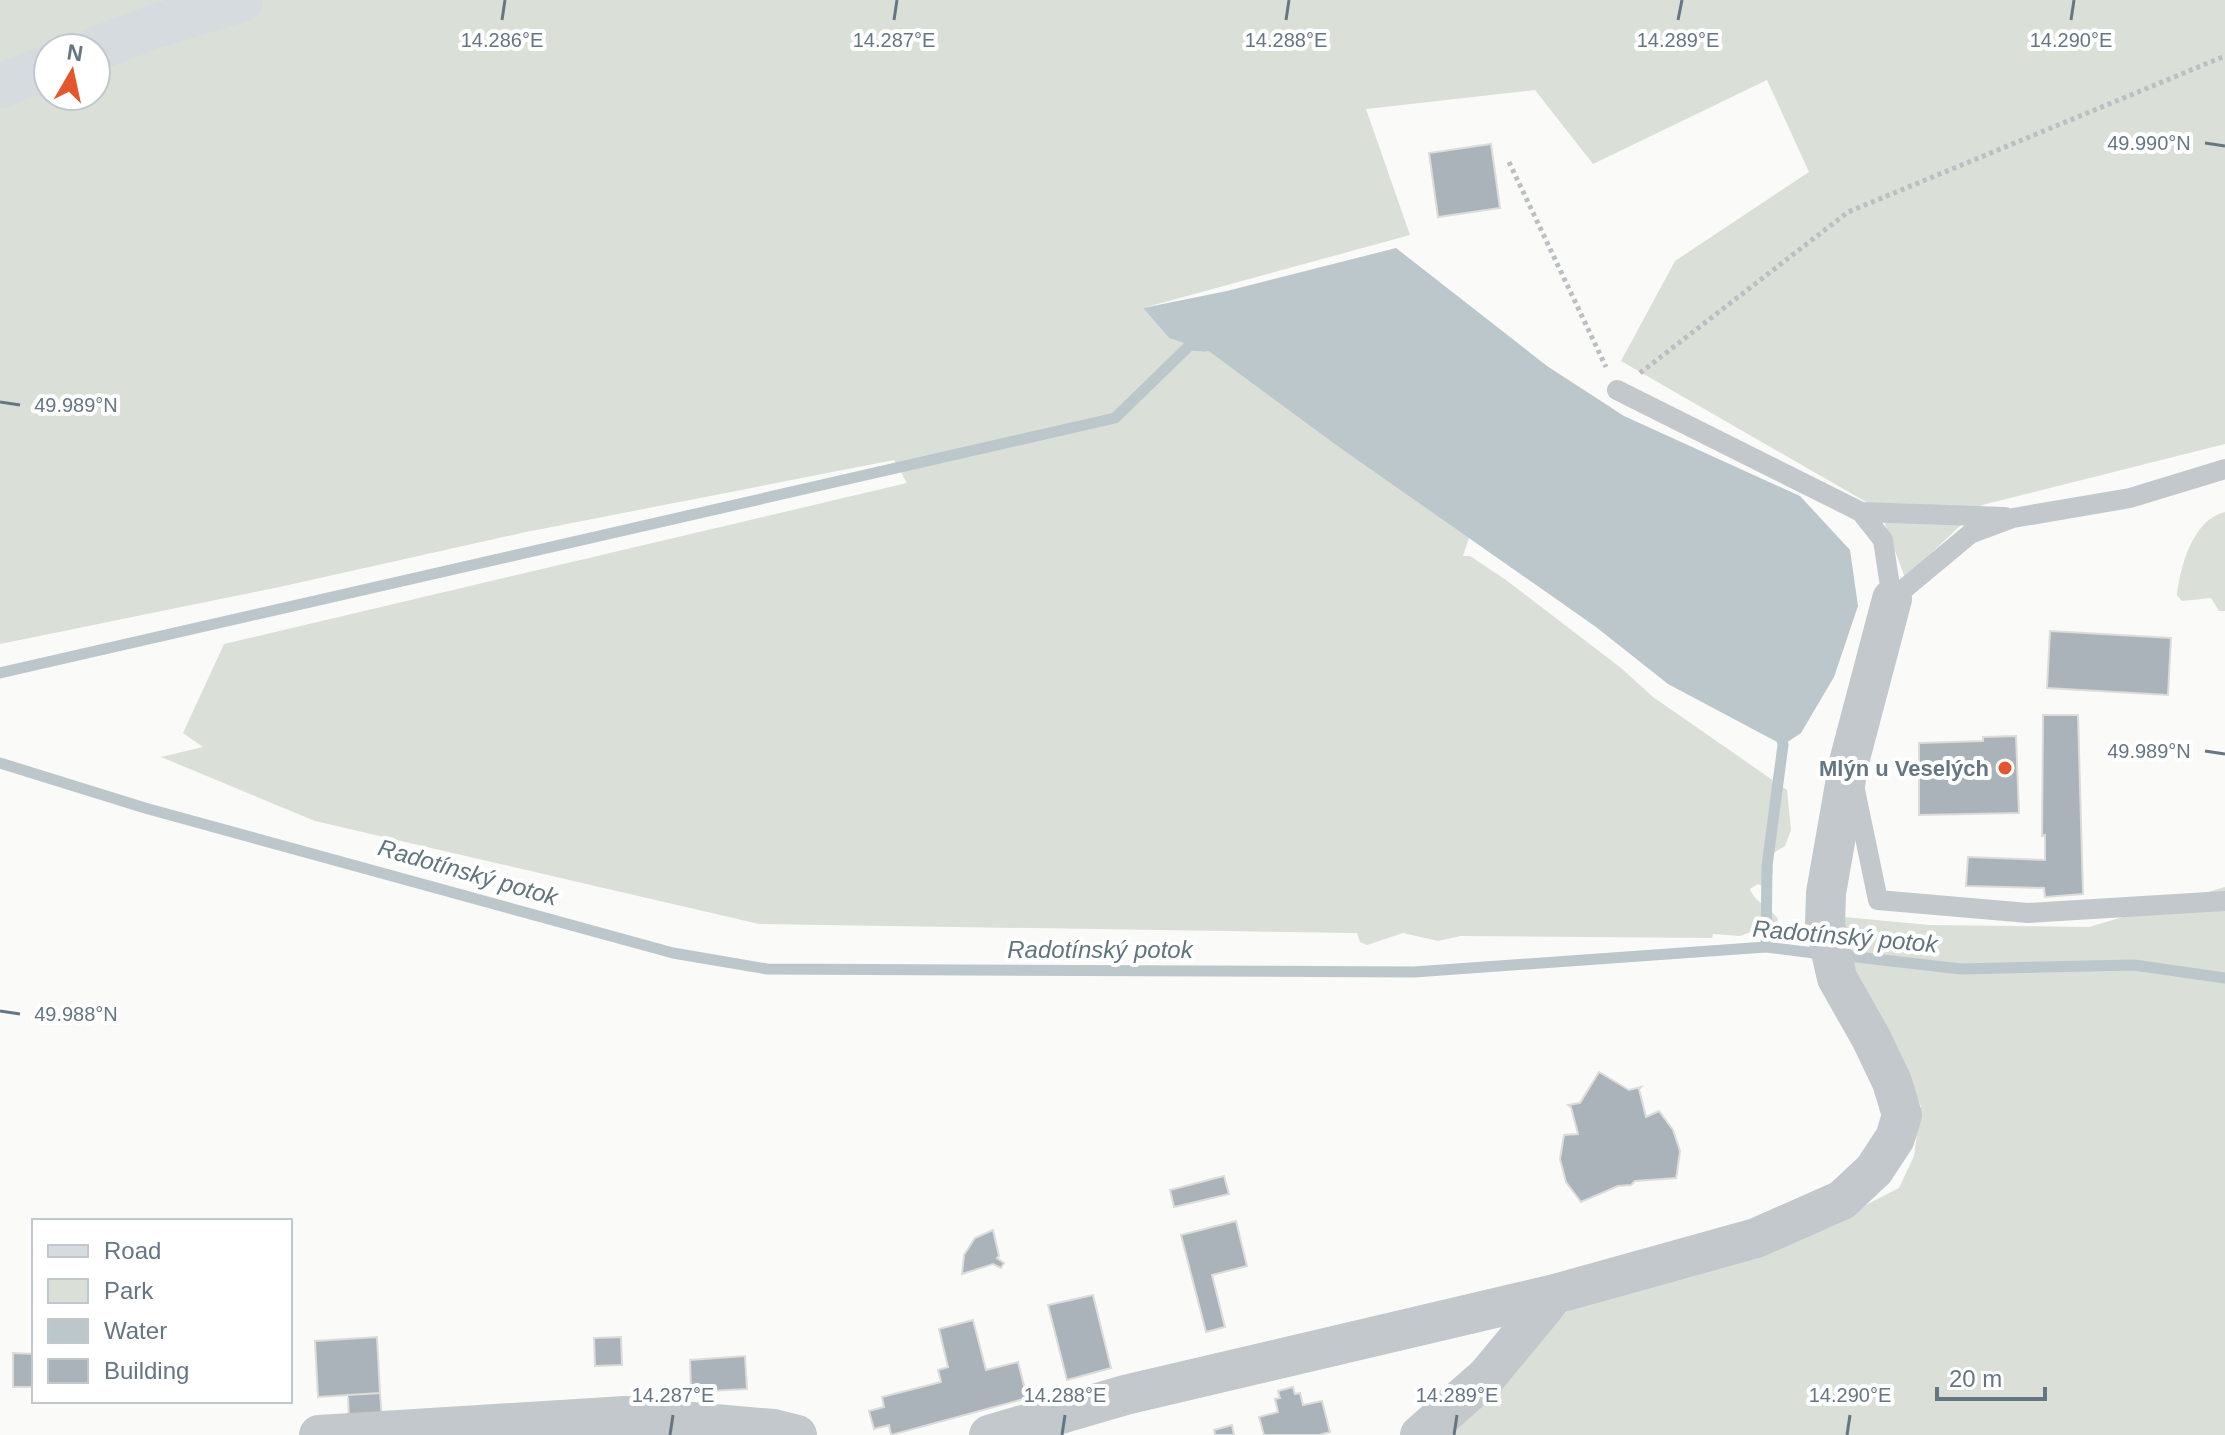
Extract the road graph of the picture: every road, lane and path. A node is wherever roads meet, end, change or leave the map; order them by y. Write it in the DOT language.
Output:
graph roads {
  1 [pos="241,0"];
  2 [pos="112,43"];
  3 [pos="2225,56"];
  4 [pos="32,73"];
  5 [pos="0,86"];
  6 [pos="1509,162"];
  7 [pos="1617,390"];
  8 [pos="2225,469"];
  9 [pos="1861,512"];
  10 [pos="2013,518"];
  11 [pos="1892,599"];
  12 [pos="1849,762"];
  13 [pos="2225,901"];
  14 [pos="1555,1294"];
  15 [pos="319,1435"];
  16 [pos="797,1435"];
  17 [pos="989,1435"];
  18 [pos="1420,1435"];
  1 -- 2 [label="street"];
  3 -- 7 [label="path"];
  4 -- 5 [label="street"];
  6 -- 7 [label="path"];
  7 -- 9 [label="lane"];
  8 -- 10 [label="lane"];
  9 -- 10 [label="lane"];
  9 -- 11 [label="lane"];
  10 -- 11 [label="lane"];
  11 -- 12 [label="street"];
  12 -- 13 [label="lane"];
  12 -- 14 [label="street"];
  14 -- 17 [label="street"];
  14 -- 18 [label="street"];
  15 -- 16 [label="street"];
}
